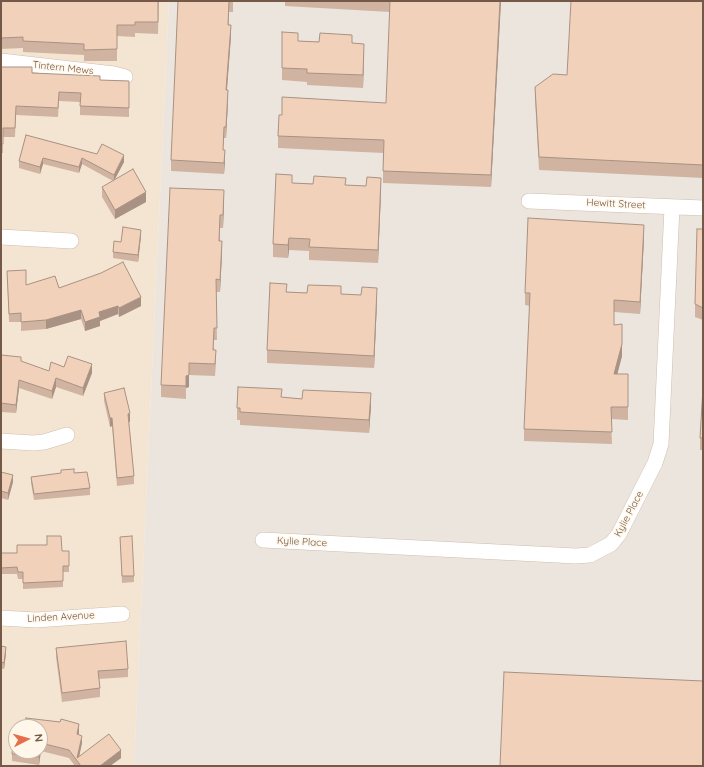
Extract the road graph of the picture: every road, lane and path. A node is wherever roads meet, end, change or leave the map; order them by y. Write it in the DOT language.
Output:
graph roads {
  1 [pos="1,61"];
  2 [pos="125,77"];
  3 [pos="529,201"];
  4 [pos="672,207"];
  5 [pos="703,208"];
  6 [pos="1,238"];
  7 [pos="71,241"];
  8 [pos="67,435"];
  9 [pos="1,441"];
  10 [pos="263,540"];
  11 [pos="122,614"];
  12 [pos="1,618"];
  1 -- 2 [label="street, Tintern Mews"];
  3 -- 4 [label="street, Hewitt Street"];
  4 -- 5 [label="street, Hewitt Street"];
  4 -- 10 [label="street, Kylie Place"];
  6 -- 7 [label="street"];
  8 -- 9 [label="street"];
  11 -- 12 [label="street, Linden Avenue"];
}
